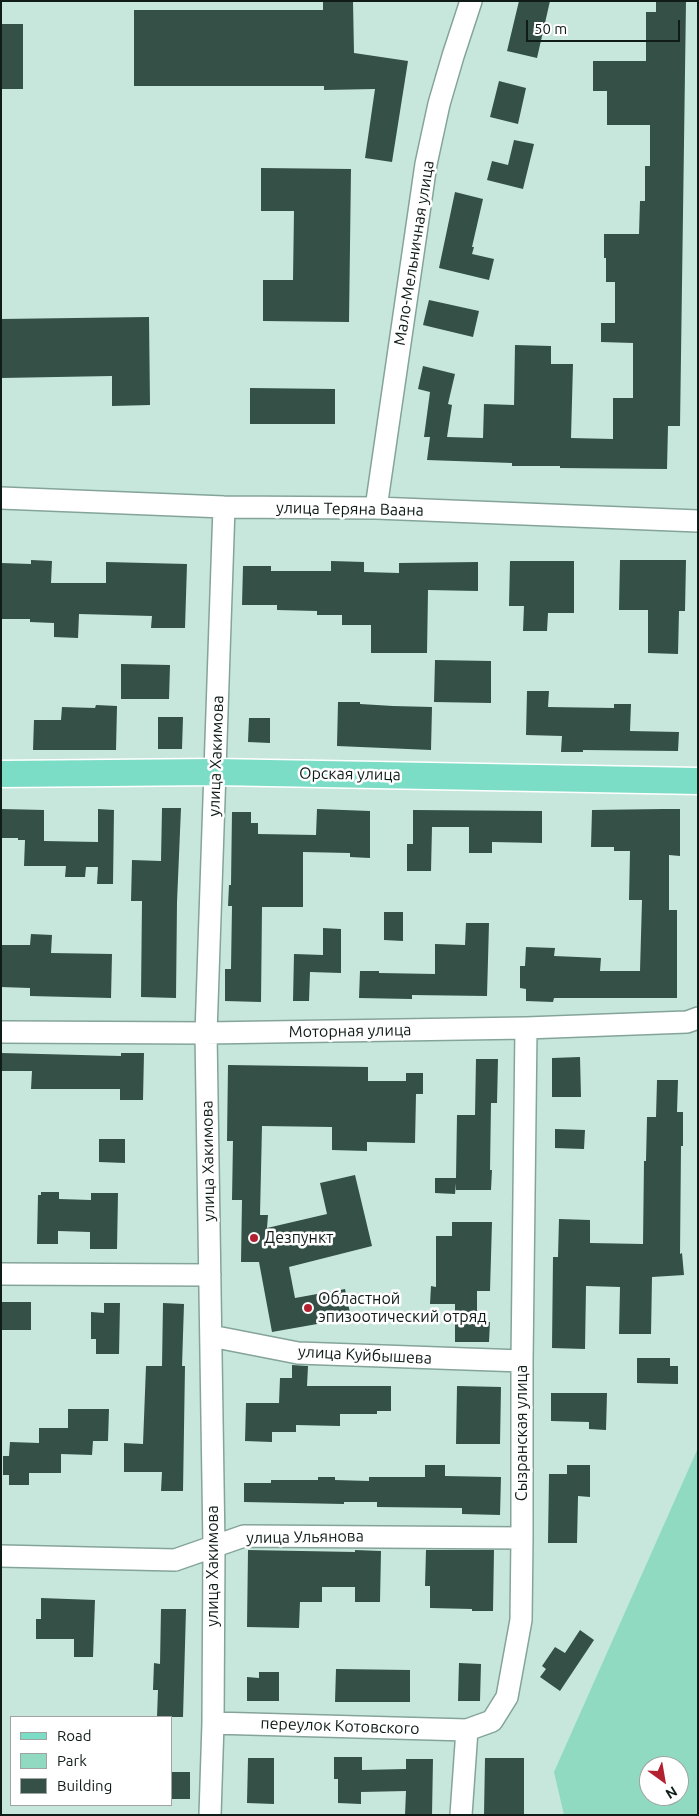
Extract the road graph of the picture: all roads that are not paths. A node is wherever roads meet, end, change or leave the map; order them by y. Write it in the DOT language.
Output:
graph roads {
  1 [pos="471,1"];
  2 [pos="1,498"];
  3 [pos="224,507"];
  4 [pos="376,508"];
  5 [pos="698,521"];
  6 [pos="215,772"];
  7 [pos="1,774"];
  8 [pos="698,781"];
  9 [pos="698,1018"];
  10 [pos="526,1028"];
  11 [pos="1,1032"];
  12 [pos="206,1034"];
  13 [pos="1,1274"];
  14 [pos="210,1275"];
  15 [pos="210,1336"];
  16 [pos="522,1361"];
  17 [pos="522,1538"];
  18 [pos="214,1547"];
  19 [pos="1,1556"];
  20 [pos="213,1723"];
  21 [pos="467,1730"];
  22 [pos="210,1815"];
  23 [pos="461,1815"];
  1 -- 4 [label="street, Мало-Мельничная улица"];
  2 -- 3 [label="street, улица Теряна Ваана"];
  3 -- 4 [label="street, улица Теряна Ваана"];
  3 -- 6 [label="street, улица Хакимова"];
  4 -- 5 [label="street, улица Теряна Ваана"];
  6 -- 7 [label="main road, Орская улица"];
  6 -- 8 [label="main road, Орская улица"];
  6 -- 12 [label="street, улица Хакимова"];
  9 -- 10 [label="street, Моторная улица"];
  10 -- 12 [label="street, Моторная улица"];
  10 -- 16 [label="street, Сызранская улица"];
  11 -- 12 [label="street, Моторная улица"];
  12 -- 14 [label="street, улица Хакимова"];
  13 -- 14 [label="street"];
  14 -- 15 [label="street, улица Хакимова"];
  15 -- 16 [label="street, улица Куйбышева"];
  15 -- 18 [label="street, улица Хакимова"];
  16 -- 17 [label="street, Сызранская улица"];
  17 -- 18 [label="street, улица Ульянова"];
  17 -- 21 [label="street, Сызранская улица"];
  18 -- 19 [label="street, улица Ульянова"];
  18 -- 20 [label="street, улица Хакимова"];
  20 -- 21 [label="street, переулок Котовского"];
  20 -- 22 [label="street, улица Хакимова"];
  21 -- 23 [label="street"];
}
